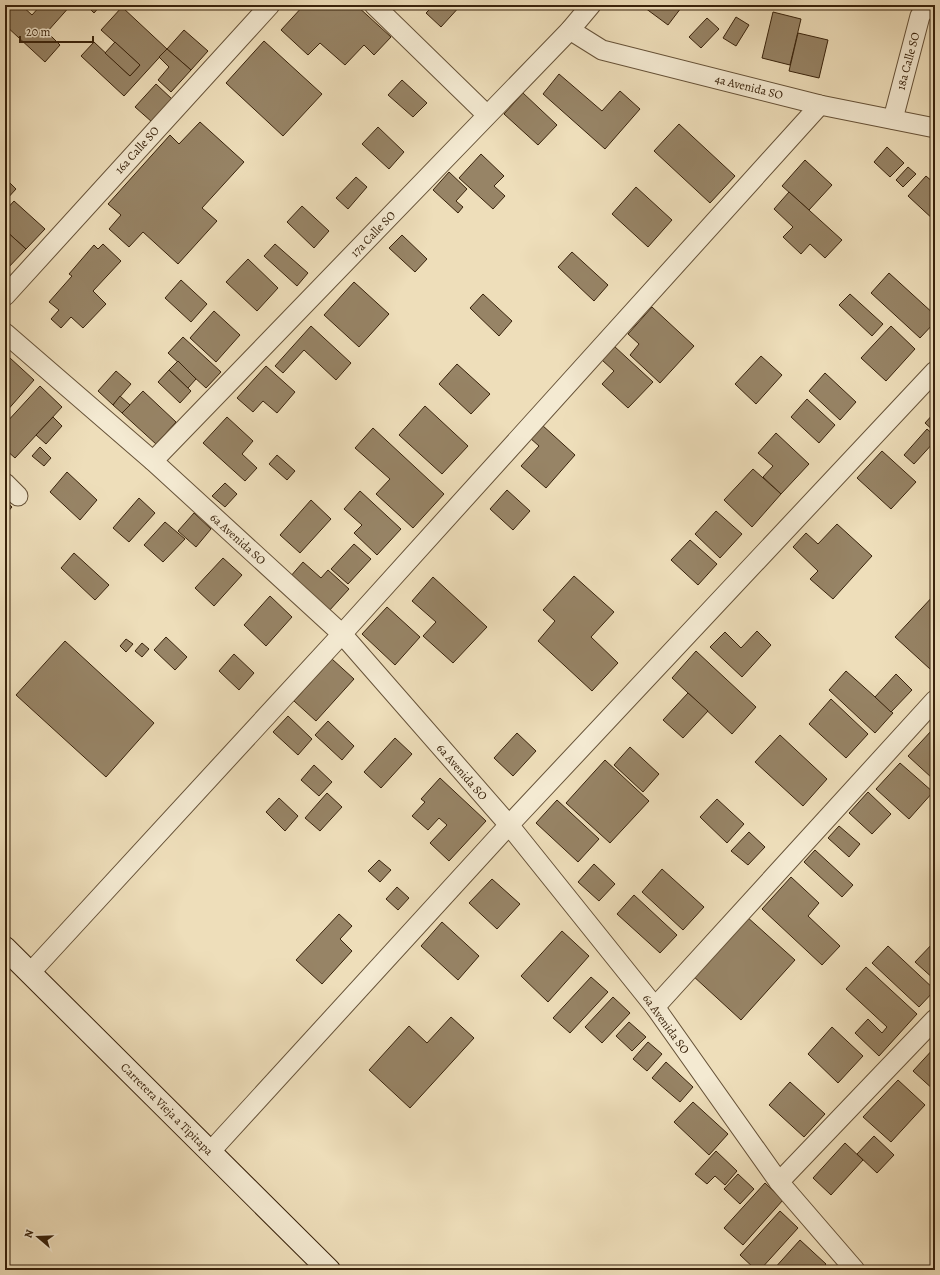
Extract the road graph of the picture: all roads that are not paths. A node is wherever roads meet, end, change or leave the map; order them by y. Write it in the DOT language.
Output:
graph roads {
  1 [pos="270,5"];
  2 [pos="374,5"];
  3 [pos="591,5"];
  4 [pos="928,5"];
  5 [pos="570,30"];
  6 [pos="820,105"];
  7 [pos="487,115"];
  8 [pos="893,120"];
  9 [pos="935,128"];
  10 [pos="5,296"];
  11 [pos="5,333"];
  12 [pos="935,371"];
  13 [pos="153,461"];
  14 [pos="342,634"];
  15 [pos="935,700"];
  16 [pos="510,826"];
  17 [pos="5,948"];
  18 [pos="30,973"];
  19 [pos="655,1007"];
  20 [pos="935,1019"];
  21 [pos="210,1152"];
  22 [pos="779,1182"];
  23 [pos="329,1270"];
  24 [pos="855,1270"];
  1 -- 10 [label="street, 16a Calle SO"];
  2 -- 7 [label="street"];
  3 -- 5 [label="street, 17a Calle SO"];
  4 -- 8 [label="street, 18a Calle SO"];
  5 -- 6 [label="street, 4a Avenida SO"];
  5 -- 7 [label="street, 17a Calle SO"];
  6 -- 8 [label="street, 4a Avenida SO"];
  6 -- 14 [label="street"];
  7 -- 13 [label="street, 17a Calle SO"];
  8 -- 9 [label="street, 4a Avenida SO"];
  11 -- 13 [label="street, 6a Avenida SO"];
  12 -- 16 [label="street"];
  13 -- 14 [label="street, 6a Avenida SO"];
  14 -- 16 [label="street, 6a Avenida SO"];
  14 -- 18 [label="street"];
  15 -- 19 [label="street"];
  16 -- 19 [label="street, 6a Avenida SO"];
  16 -- 21 [label="street"];
  17 -- 18 [label="main road, Carretera Vieja a Tipitapa"];
  18 -- 21 [label="main road, Carretera Vieja a Tipitapa"];
  19 -- 22 [label="street, 6a Avenida SO"];
  20 -- 22 [label="street"];
  21 -- 23 [label="main road, Carretera Vieja a Tipitapa"];
  22 -- 24 [label="street, 6a Avenida SO"];
}
